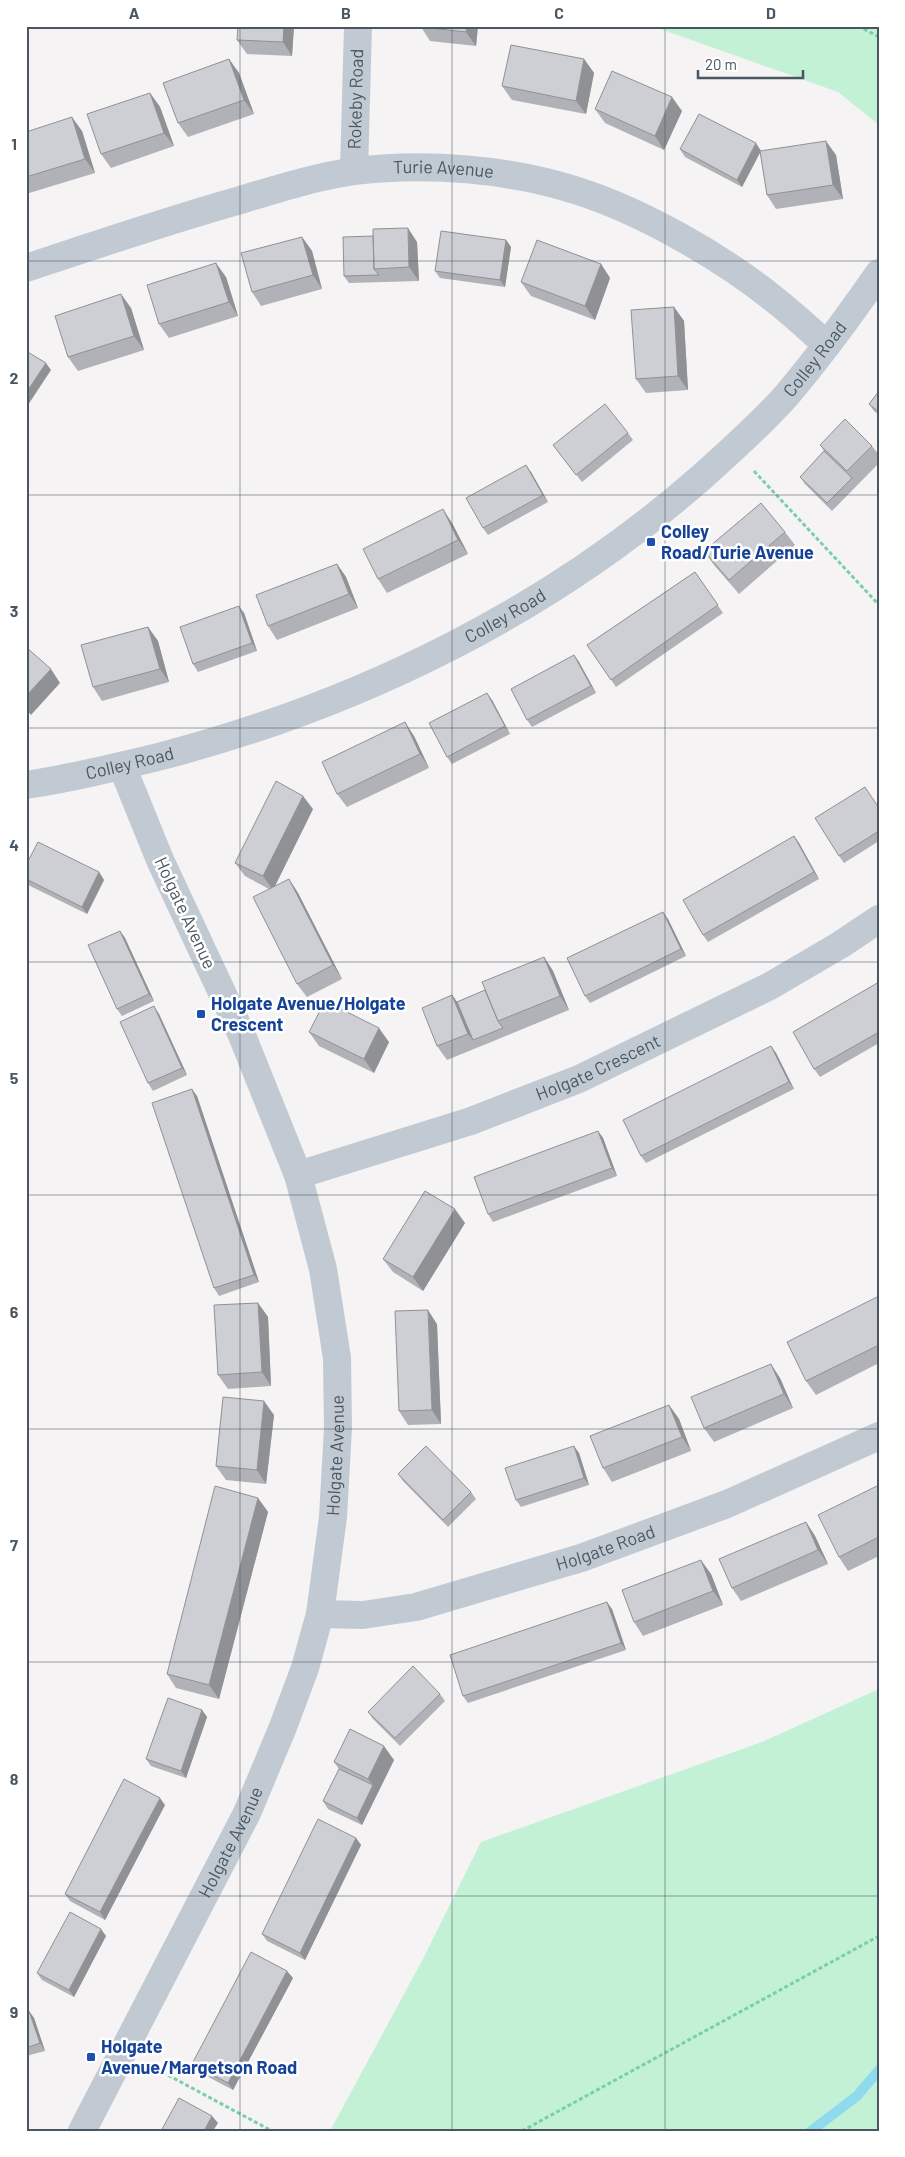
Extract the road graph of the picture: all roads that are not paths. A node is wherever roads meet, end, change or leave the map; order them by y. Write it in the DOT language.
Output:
graph roads {
  1 [pos="358,26"];
  2 [pos="354,171"];
  3 [pos="26,268"];
  4 [pos="879,273"];
  5 [pos="827,345"];
  6 [pos="122,766"];
  7 [pos="26,785"];
  8 [pos="879,919"];
  9 [pos="298,1175"];
  10 [pos="879,1436"];
  11 [pos="320,1614"];
  12 [pos="82,2131"];
  1 -- 2 [label="street, Rokeby Road"];
  2 -- 3 [label="street, Turie Avenue"];
  2 -- 5 [label="street, Turie Avenue"];
  4 -- 5 [label="street, Colley Road"];
  5 -- 6 [label="street, Colley Road"];
  6 -- 7 [label="street, Colley Road"];
  6 -- 9 [label="street, Holgate Avenue"];
  8 -- 9 [label="street, Holgate Crescent"];
  9 -- 11 [label="street, Holgate Avenue"];
  10 -- 11 [label="street, Holgate Road"];
  11 -- 12 [label="street, Holgate Avenue"];
}
